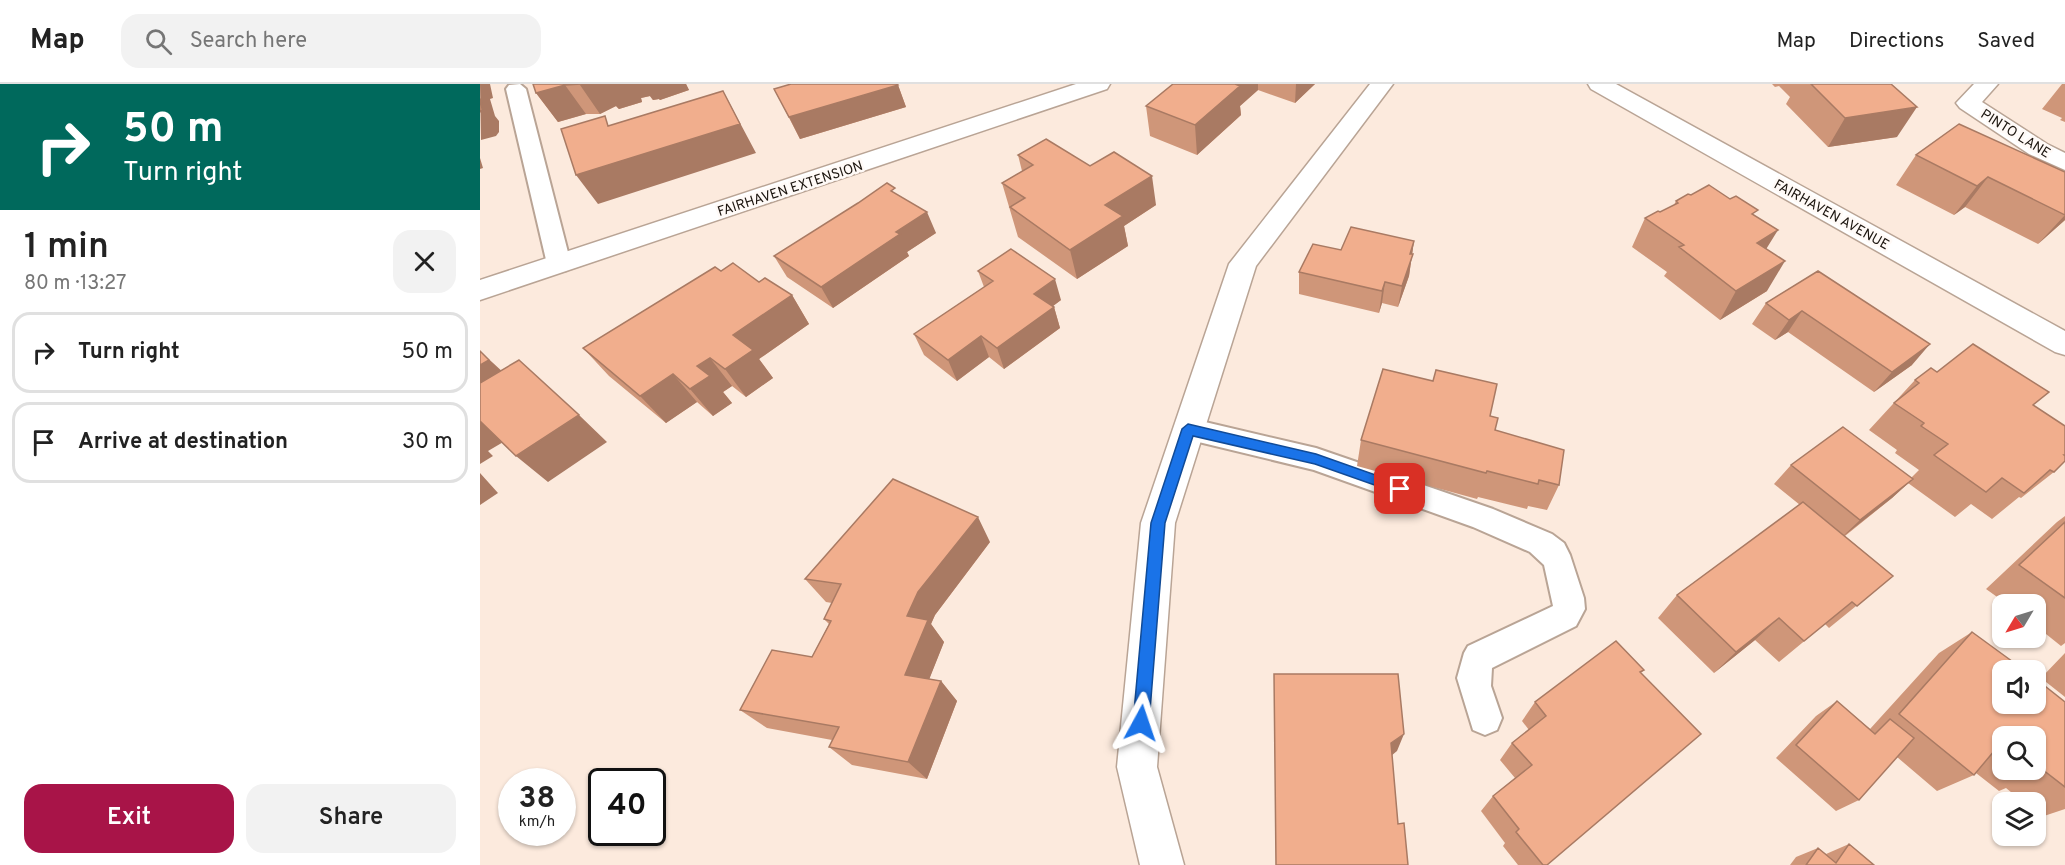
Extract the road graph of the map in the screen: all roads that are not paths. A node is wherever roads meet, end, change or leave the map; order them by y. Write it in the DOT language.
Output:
graph roads {
  1 [pos="1099,84"];
  2 [pos="1382,84"];
  3 [pos="1599,84"];
  4 [pos="1987,84"];
  5 [pos="516,89"];
  6 [pos="2065,162"];
  7 [pos="559,264"];
  8 [pos="480,290"];
  9 [pos="2065,344"];
  10 [pos="1188,429"];
  11 [pos="1485,718"];
  12 [pos="1162,865"];
  1 -- 7 [label="street, FAIRHAVEN EXTENSION"];
  2 -- 10 [label="street"];
  3 -- 9 [label="street, FAIRHAVEN AVENUE"];
  4 -- 6 [label="street, PINTO LANE"];
  5 -- 7 [label="lane"];
  7 -- 8 [label="street, FAIRHAVEN EXTENSION"];
  10 -- 11 [label="lane"];
  10 -- 12 [label="street"];
}
